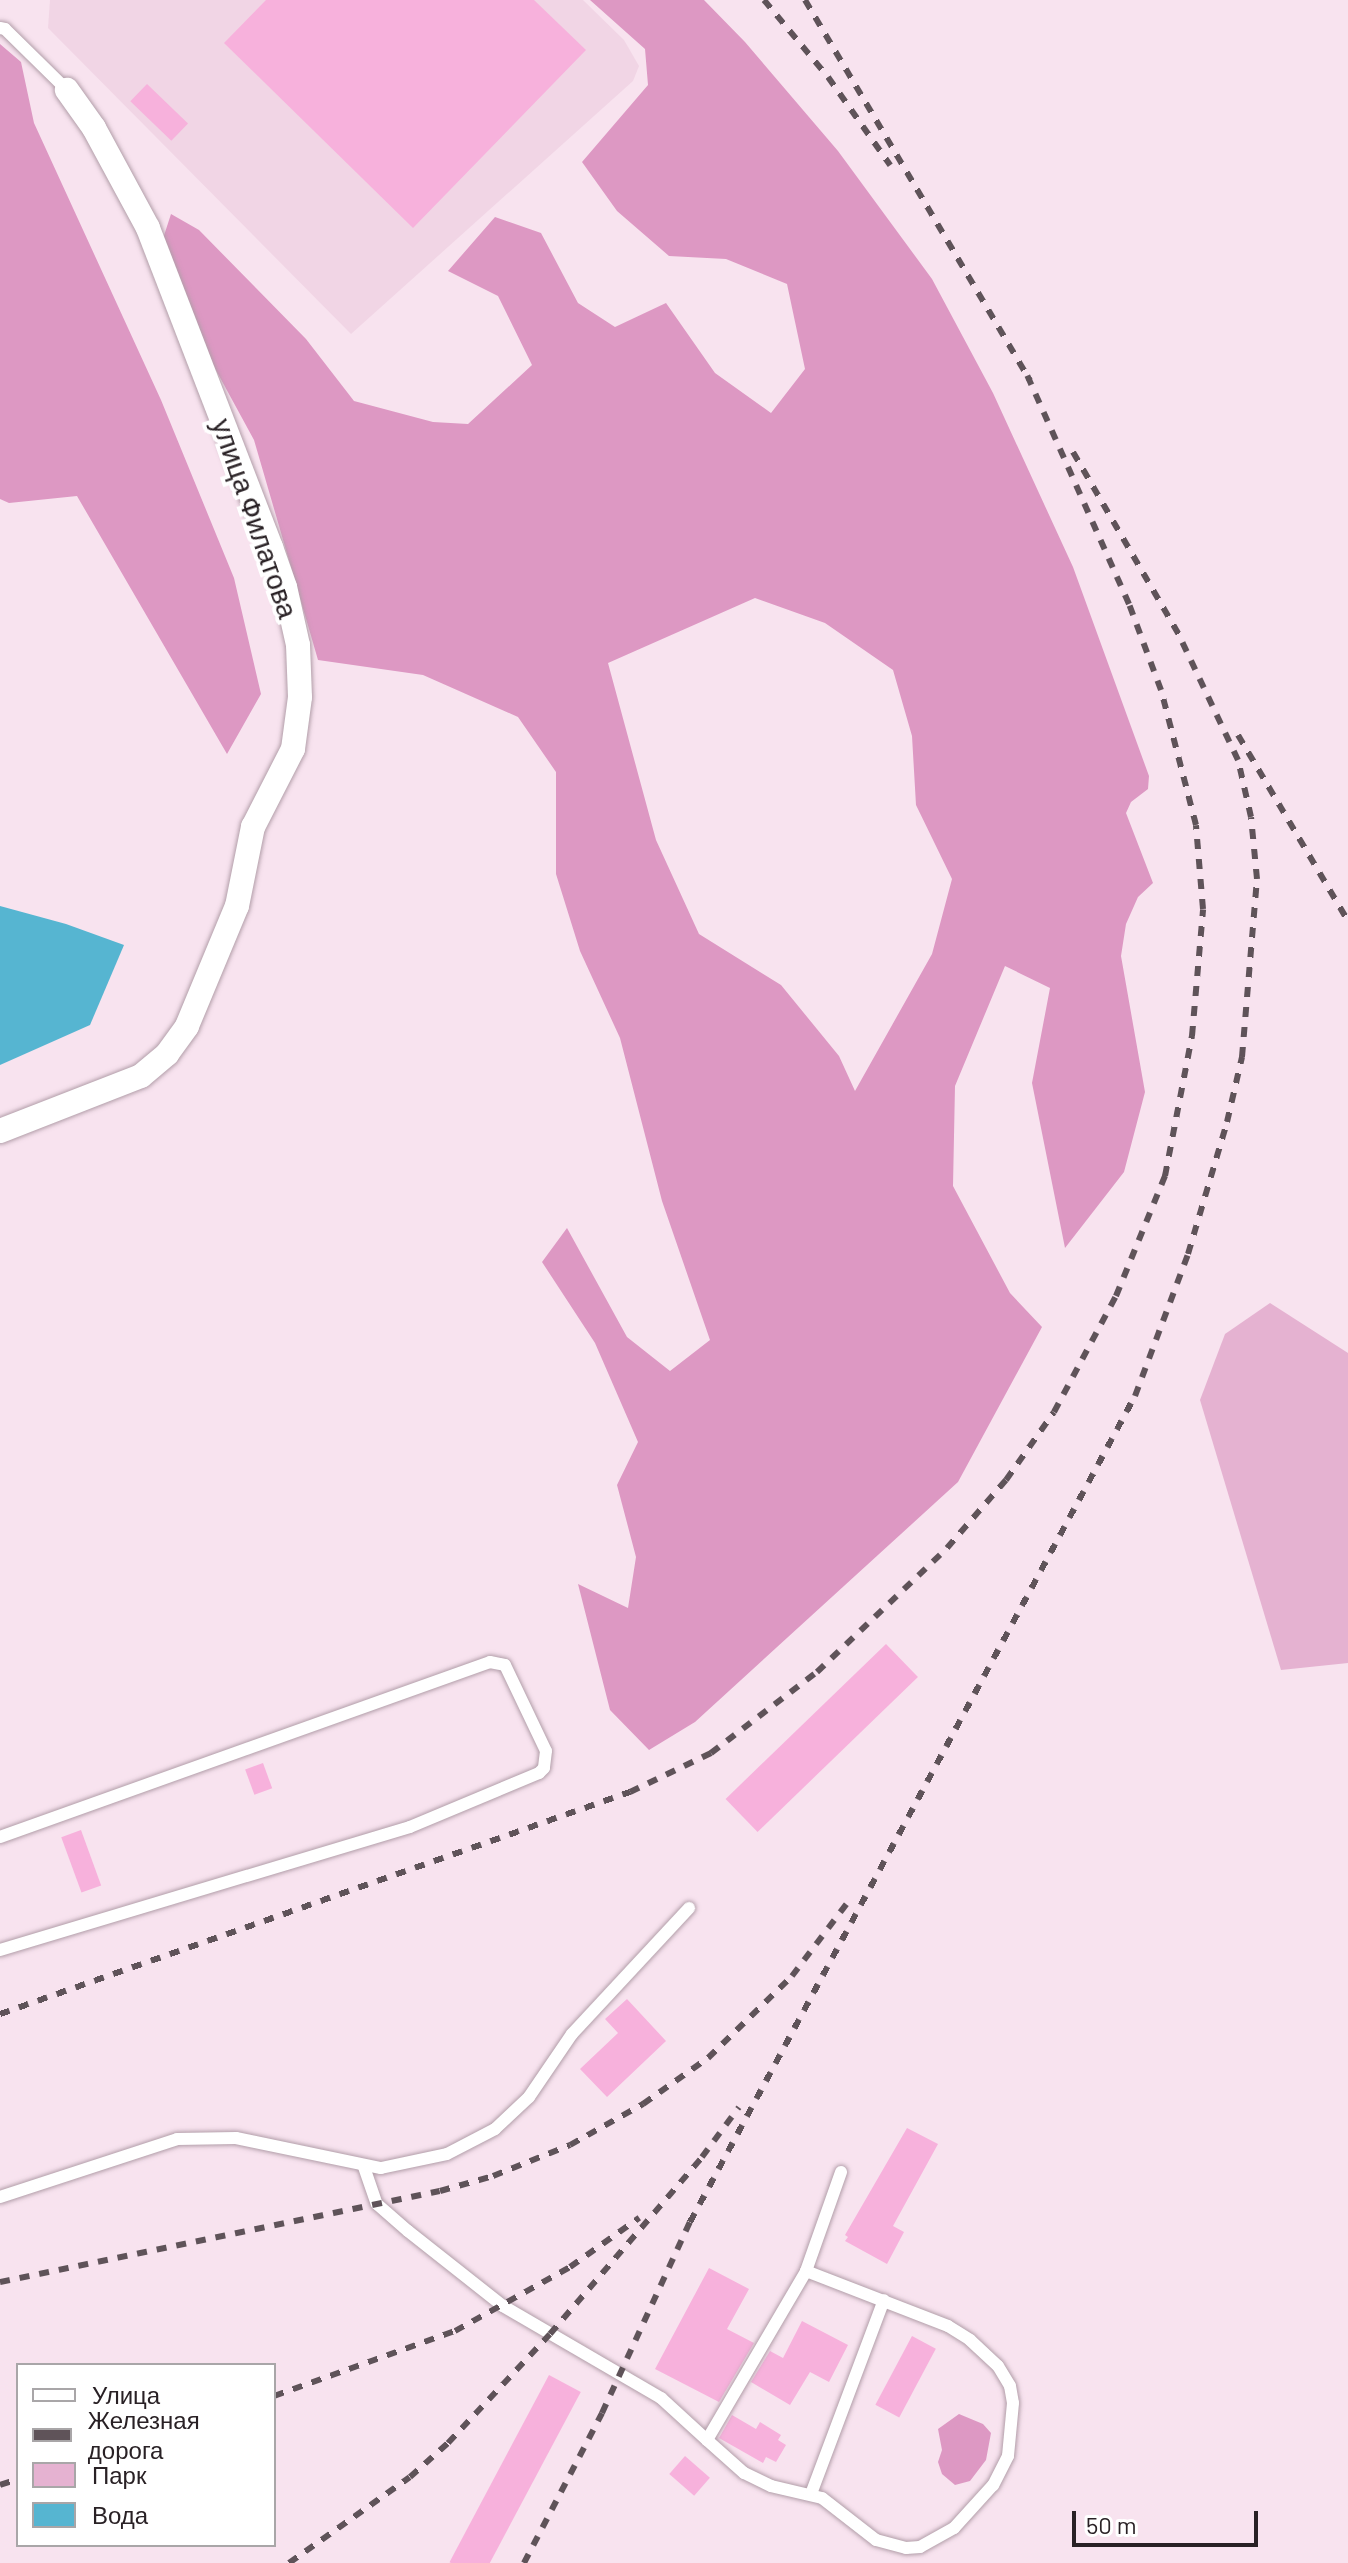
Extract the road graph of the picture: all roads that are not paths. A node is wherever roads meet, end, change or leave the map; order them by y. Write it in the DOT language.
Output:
graph roads {
  1 [pos="0,28"];
  2 [pos="67,90"];
  3 [pos="0,1131"];
  4 [pos="0,1837"];
  5 [pos="689,1908"];
  6 [pos="0,1950"];
  7 [pos="364,2167"];
  8 [pos="841,2172"];
  9 [pos="0,2197"];
  10 [pos="806,2271"];
  11 [pos="884,2300"];
  12 [pos="707,2440"];
  13 [pos="811,2494"];
  1 -- 2 [label="lane"];
  2 -- 3 [label="street, улица Филатова"];
  4 -- 6 [label="lane"];
  5 -- 7 [label="lane"];
  7 -- 9 [label="lane"];
  7 -- 12 [label="lane"];
  8 -- 10 [label="lane"];
  10 -- 11 [label="lane"];
  10 -- 12 [label="lane"];
  11 -- 13 [label="lane"];
  11 -- 13 [label="lane"];
  12 -- 13 [label="lane"];
}
